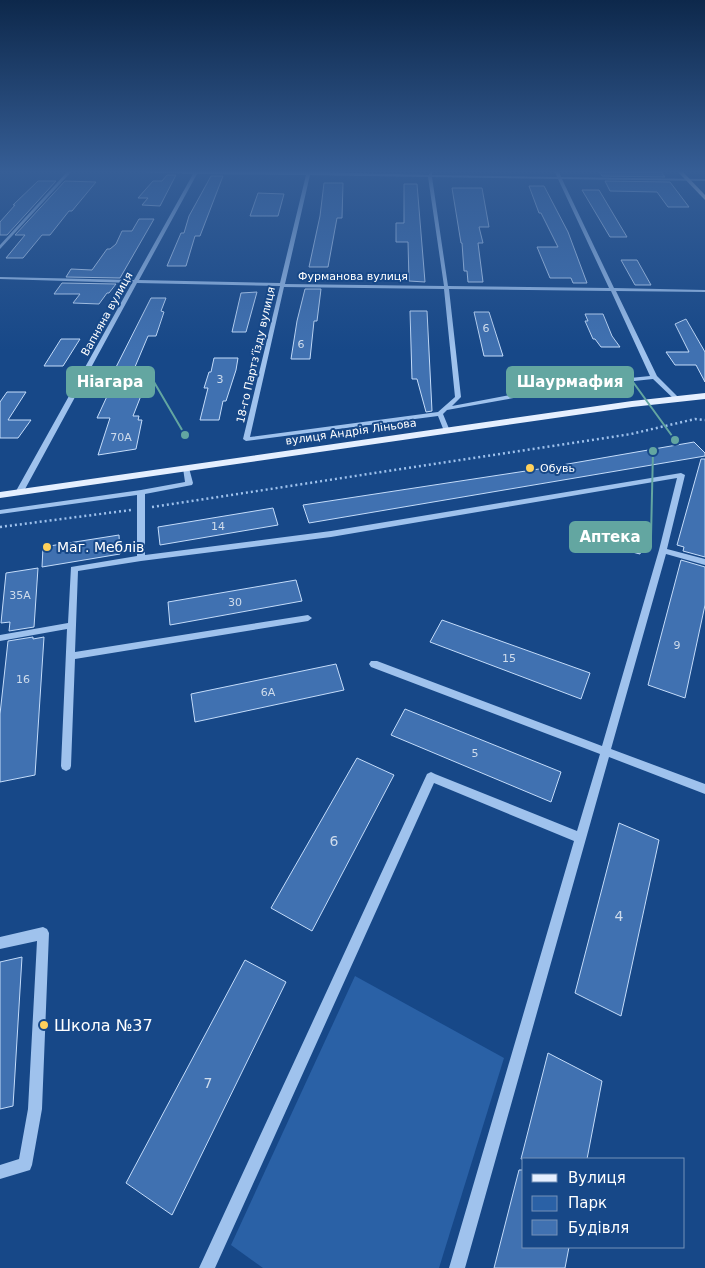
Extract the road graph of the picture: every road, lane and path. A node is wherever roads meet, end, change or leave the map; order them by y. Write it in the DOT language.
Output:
graph roads {
  1 [pos="15,231"];
  2 [pos="164,231"];
  3 [pos="295,231"];
  4 [pos="438,231"];
  5 [pos="585,231"];
  6 [pos="0,248"];
  7 [pos="0,278"];
  8 [pos="137,281"];
  9 [pos="282,285"];
  10 [pos="446,286"];
  11 [pos="613,289"];
  12 [pos="705,291"];
  13 [pos="654,377"];
  14 [pos="705,396"];
  15 [pos="677,399"];
  16 [pos="443,412"];
  17 [pos="705,420"];
  18 [pos="447,431"];
  19 [pos="186,468"];
  20 [pos="20,491"];
  21 [pos="140,492"];
  22 [pos="0,495"];
  23 [pos="140,509"];
  24 [pos="0,512"];
  25 [pos="0,527"];
  26 [pos="662,550"];
  27 [pos="141,558"];
  28 [pos="705,562"];
  29 [pos="308,618"];
  30 [pos="72,625"];
  31 [pos="0,638"];
  32 [pos="70,656"];
  33 [pos="374,664"];
  34 [pos="605,752"];
  35 [pos="66,766"];
  36 [pos="705,789"];
  37 [pos="580,838"];
  38 [pos="0,943"];
  39 [pos="0,1172"];
  40 [pos="207,1268"];
  41 [pos="457,1268"];
  1 -- 6 [label="street"];
  2 -- 8 [label="street, Вапняна вулиця"];
  3 -- 9 [label="street, 18-го Партз’їзду вулиця"];
  4 -- 10 [label="street"];
  5 -- 11 [label="street"];
  7 -- 8 [label="street, Фурманова вулиця"];
  8 -- 9 [label="street, Фурманова вулиця"];
  8 -- 20 [label="street, Вапняна вулиця"];
  9 -- 10 [label="street, Фурманова вулиця"];
  9 -- 16 [label="street, 18-го Партз’їзду вулиця"];
  10 -- 11 [label="street, Фурманова вулиця"];
  10 -- 16 [label="street"];
  11 -- 12 [label="street, Фурманова вулиця"];
  11 -- 13 [label="street"];
  13 -- 15 [label="street"];
  13 -- 16 [label="street"];
  14 -- 15 [label="main road, вулиця Андрія Ліньова"];
  15 -- 18 [label="main road, вулиця Андрія Ліньова"];
  16 -- 18 [label="street"];
  17 -- 23 [label="path"];
  18 -- 19 [label="main road, вулиця Андрія Ліньова"];
  19 -- 20 [label="main road, вулиця Андрія Ліньова"];
  19 -- 21 [label="street"];
  20 -- 22 [label="main road, вулиця Андрія Ліньова"];
  21 -- 23 [label="street"];
  21 -- 24 [label="street"];
  23 -- 25 [label="path"];
  23 -- 27 [label="street"];
  26 -- 27 [label="street"];
  26 -- 28 [label="street"];
  26 -- 34 [label="street"];
  27 -- 30 [label="street"];
  29 -- 32 [label="street"];
  30 -- 31 [label="street"];
  30 -- 32 [label="street"];
  32 -- 35 [label="street"];
  33 -- 34 [label="street"];
  34 -- 36 [label="street"];
  34 -- 37 [label="street"];
  37 -- 40 [label="street"];
  37 -- 41 [label="street"];
  38 -- 39 [label="street"];
}
